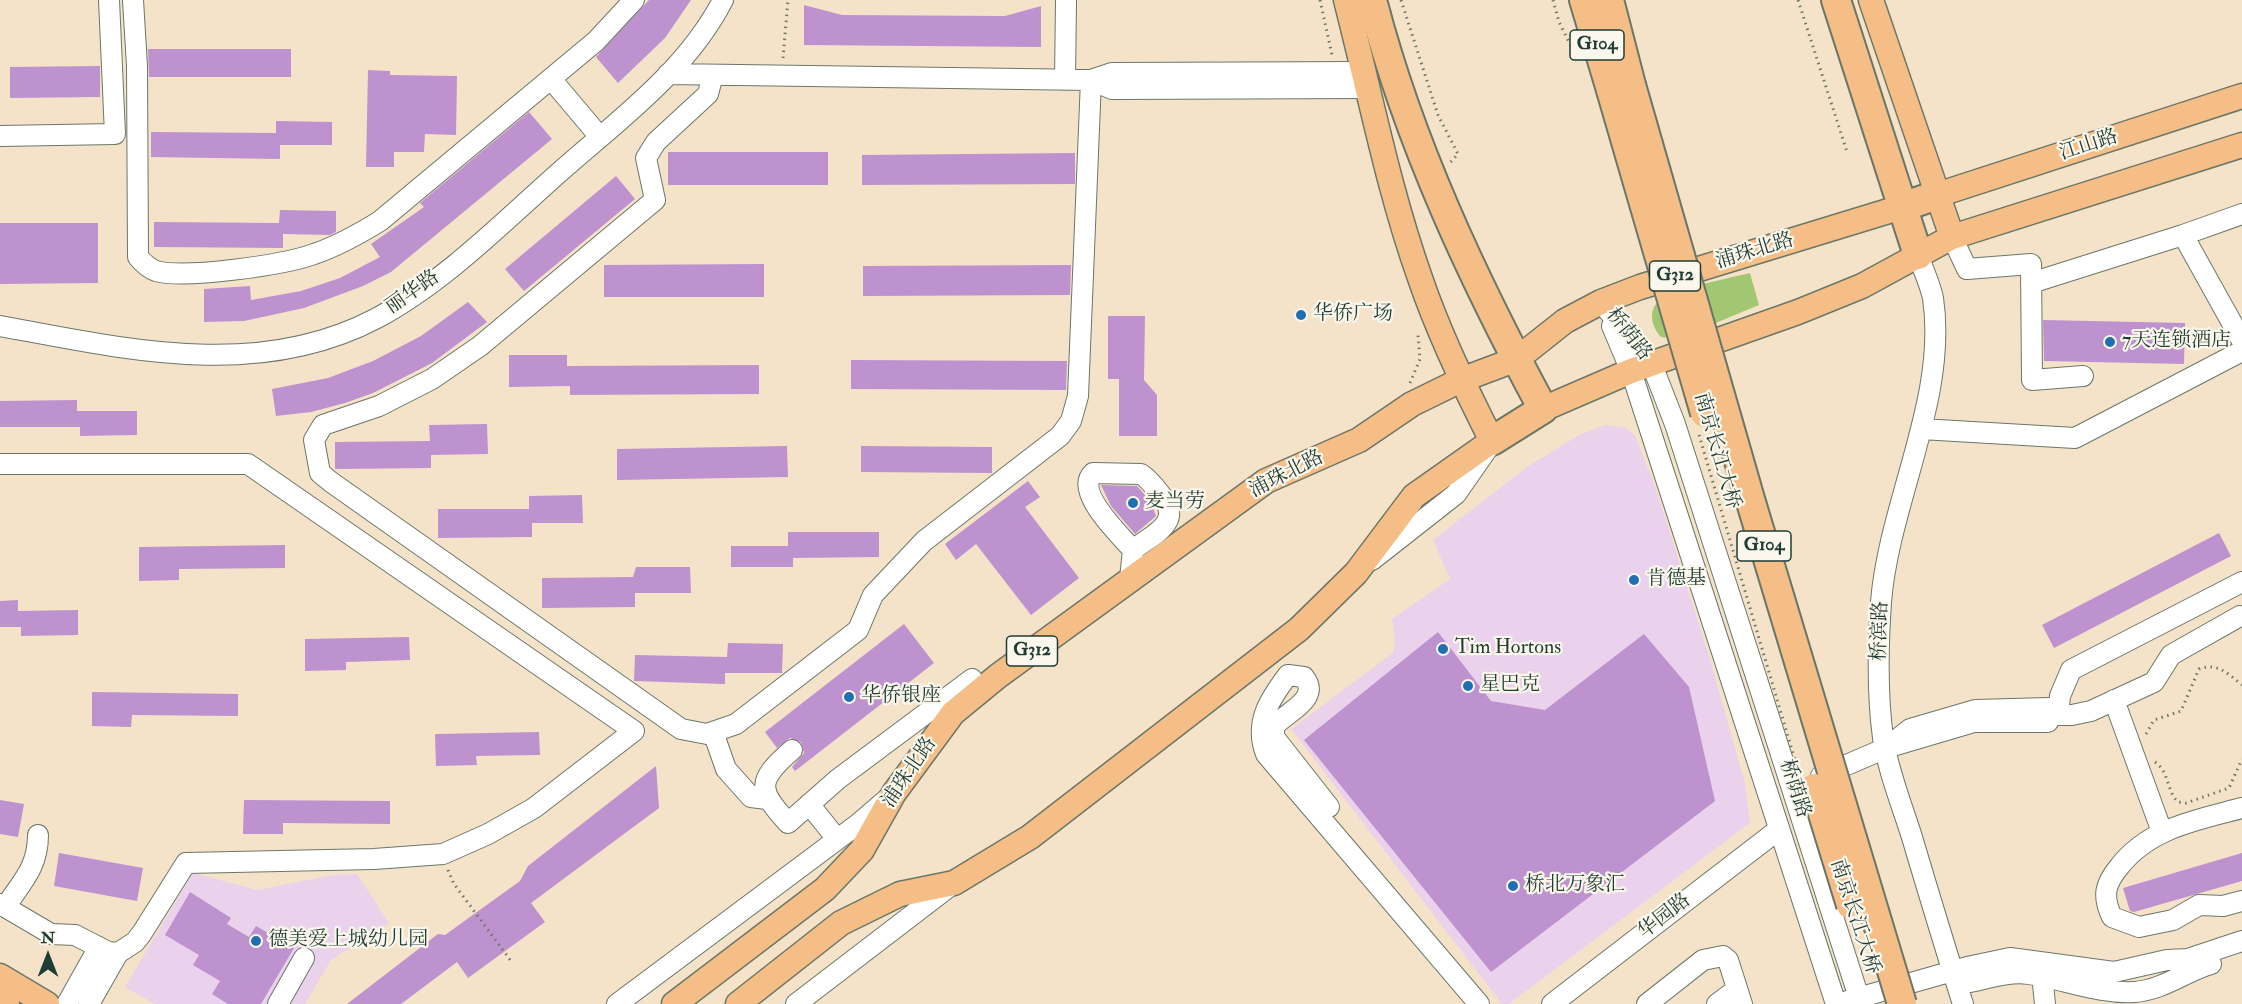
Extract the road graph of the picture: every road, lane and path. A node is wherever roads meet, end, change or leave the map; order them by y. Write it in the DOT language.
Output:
graph roads {
  1 [pos="109,0"];
  2 [pos="133,0"];
  3 [pos="634,0"];
  4 [pos="723,0"];
  5 [pos="788,0"];
  6 [pos="1066,0"];
  7 [pos="1320,0"];
  8 [pos="1346,0"];
  9 [pos="1372,0"];
  10 [pos="1401,0"];
  11 [pos="1584,0"];
  12 [pos="1609,0"];
  13 [pos="1798,0"];
  14 [pos="1836,0"];
  15 [pos="1871,0"];
  16 [pos="1337,72"];
  17 [pos="668,74"];
  18 [pos="713,75"];
  19 [pos="781,78"];
  20 [pos="551,79"];
  21 [pos="1065,80"];
  22 [pos="1091,80"];
  23 [pos="1366,80"];
  24 [pos="1621,87"];
  25 [pos="2242,96"];
  26 [pos="0,136"];
  27 [pos="600,136"];
  28 [pos="2242,145"];
  29 [pos="1847,152"];
  30 [pos="1434,181"];
  31 [pos="1937,195"];
  32 [pos="1905,206"];
  33 [pos="2242,214"];
  34 [pos="2183,235"];
  35 [pos="1952,237"];
  36 [pos="1918,255"];
  37 [pos="2031,283"];
  38 [pos="1601,302"];
  39 [pos="0,326"];
  40 [pos="2242,341"];
  41 [pos="2242,351"];
  42 [pos="1517,359"];
  43 [pos="1642,368"];
  44 [pos="2083,376"];
  45 [pos="1461,380"];
  46 [pos="1544,409"];
  47 [pos="1697,427"];
  48 [pos="1921,429"];
  49 [pos="1492,441"];
  50 [pos="0,464"];
  51 [pos="1133,550"];
  52 [pos="1130,579"];
  53 [pos="2242,582"];
  54 [pos="2240,616"];
  55 [pos="972,679"];
  56 [pos="2242,685"];
  57 [pos="2114,700"];
  58 [pos="2051,715"];
  59 [pos="714,732"];
  60 [pos="2143,742"];
  61 [pos="1886,748"];
  62 [pos="792,750"];
  63 [pos="2242,759"];
  64 [pos="2154,761"];
  65 [pos="1798,786"];
  66 [pos="894,793"];
  67 [pos="767,800"];
  68 [pos="809,804"];
  69 [pos="1329,807"];
  70 [pos="2242,808"];
  71 [pos="1778,830"];
  72 [pos="2162,832"];
  73 [pos="38,835"];
  74 [pos="837,840"];
  75 [pos="443,854"];
  76 [pos="954,883"];
  77 [pos="2242,901"];
  78 [pos="2,906"];
  79 [pos="2242,941"];
  80 [pos="109,950"];
  81 [pos="2242,954"];
  82 [pos="304,958"];
  83 [pos="512,961"];
  84 [pos="2041,968"];
  85 [pos="1952,971"];
  86 [pos="0,976"];
  87 [pos="1739,997"];
  88 [pos="0,1000"];
  89 [pos="1867,1002"];
  90 [pos="7,1004"];
  91 [pos="47,1004"];
  92 [pos="67,1004"];
  93 [pos="89,1004"];
  94 [pos="278,1004"];
  95 [pos="617,1004"];
  96 [pos="674,1004"];
  97 [pos="738,1004"];
  98 [pos="796,1004"];
  99 [pos="1479,1004"];
  100 [pos="1552,1004"];
  101 [pos="1647,1004"];
  102 [pos="1717,1004"];
  103 [pos="1836,1004"];
  104 [pos="1902,1004"];
  105 [pos="1963,1004"];
  106 [pos="2045,1004"];
  1 -- 26 [label="street"];
  2 -- 20 [label="street"];
  3 -- 20 [label="street"];
  4 -- 17 [label="street, 丽华路"];
  5 -- 19 [label="path"];
  6 -- 21 [label="street"];
  7 -- 16 [label="path"];
  8 -- 23 [label="main road"];
  9 -- 30 [label="highway"];
  10 -- 30 [label="path"];
  11 -- 24 [label="highway, 南京长江大桥 / G104"];
  12 -- 24 [label="highway, 南京长江大桥 / G104"];
  13 -- 29 [label="path"];
  14 -- 32 [label="highway"];
  15 -- 31 [label="main road"];
  16 -- 22 [label="street"];
  16 -- 23 [label="street"];
  17 -- 18 [label="street"];
  17 -- 27 [label="street, 丽华路"];
  18 -- 19 [label="street"];
  18 -- 59 [label="street"];
  19 -- 21 [label="street"];
  20 -- 27 [label="street"];
  21 -- 22 [label="street"];
  22 -- 23 [label="street"];
  22 -- 59 [label="street"];
  23 -- 45 [label="main road"];
  24 -- 89 [label="highway, 南京长江大桥, bridge"];
  24 -- 104 [label="highway, 南京长江大桥 / G104, bridge"];
  25 -- 31 [label="main road, 江山路"];
  27 -- 39 [label="street, 丽华路"];
  28 -- 35 [label="main road"];
  30 -- 42 [label="highway"];
  31 -- 32 [label="highway, 浦珠北路 / G312"];
  31 -- 35 [label="main road"];
  32 -- 36 [label="highway"];
  32 -- 38 [label="main road, 浦珠北路 / G312"];
  33 -- 34 [label="street"];
  34 -- 37 [label="street"];
  34 -- 40 [label="street"];
  35 -- 36 [label="main road"];
  35 -- 37 [label="street"];
  36 -- 43 [label="main road"];
  36 -- 48 [label="street, 桥滨路"];
  37 -- 44 [label="street"];
  38 -- 42 [label="main road, 浦珠北路 / G312"];
  38 -- 43 [label="street, 桥荫路"];
  41 -- 48 [label="street"];
  42 -- 45 [label="main road, 浦珠北路 / G312"];
  42 -- 46 [label="highway"];
  43 -- 46 [label="main road"];
  43 -- 65 [label="street, 桥荫路"];
  43 -- 71 [label="street, 桥荫路"];
  45 -- 49 [label="main road"];
  45 -- 52 [label="main road, 浦珠北路 / G312"];
  46 -- 49 [label="highway"];
  47 -- 65 [label="path, bridge"];
  48 -- 61 [label="street, 桥滨路"];
  49 -- 76 [label="main road"];
  50 -- 75 [label="street"];
  51 -- 51 [label="street"];
  51 -- 52 [label="street"];
  52 -- 66 [label="main road, 浦珠北路 / G312"];
  53 -- 58 [label="street"];
  54 -- 57 [label="street"];
  55 -- 68 [label="street"];
  56 -- 60 [label="path"];
  57 -- 58 [label="street"];
  57 -- 72 [label="street"];
  58 -- 61 [label="street"];
  59 -- 67 [label="street"];
  61 -- 65 [label="street"];
  61 -- 85 [label="street, 桥滨路"];
  62 -- 67 [label="street"];
  63 -- 64 [label="path"];
  65 -- 89 [label="street, 桥荫路"];
  66 -- 74 [label="street"];
  66 -- 96 [label="main road, 浦珠北路 / G312"];
  67 -- 68 [label="street"];
  68 -- 74 [label="street"];
  69 -- 99 [label="street"];
  70 -- 72 [label="street"];
  71 -- 100 [label="street, 华园路"];
  71 -- 103 [label="street, 桥荫路"];
  72 -- 77 [label="street"];
  73 -- 78 [label="street"];
  74 -- 95 [label="street"];
  75 -- 80 [label="street"];
  75 -- 83 [label="path"];
  76 -- 97 [label="main road"];
  76 -- 98 [label="street"];
  78 -- 80 [label="street"];
  79 -- 84 [label="street"];
  80 -- 92 [label="street"];
  80 -- 93 [label="street"];
  81 -- 84 [label="street"];
  82 -- 94 [label="street"];
  84 -- 85 [label="street"];
  84 -- 106 [label="street"];
  85 -- 89 [label="street"];
  85 -- 105 [label="street, 桥滨路"];
  86 -- 91 [label="main road"];
  87 -- 101 [label="street"];
  87 -- 102 [label="street"];
  88 -- 90 [label="main road"];
  89 -- 103 [label="street"];
}
